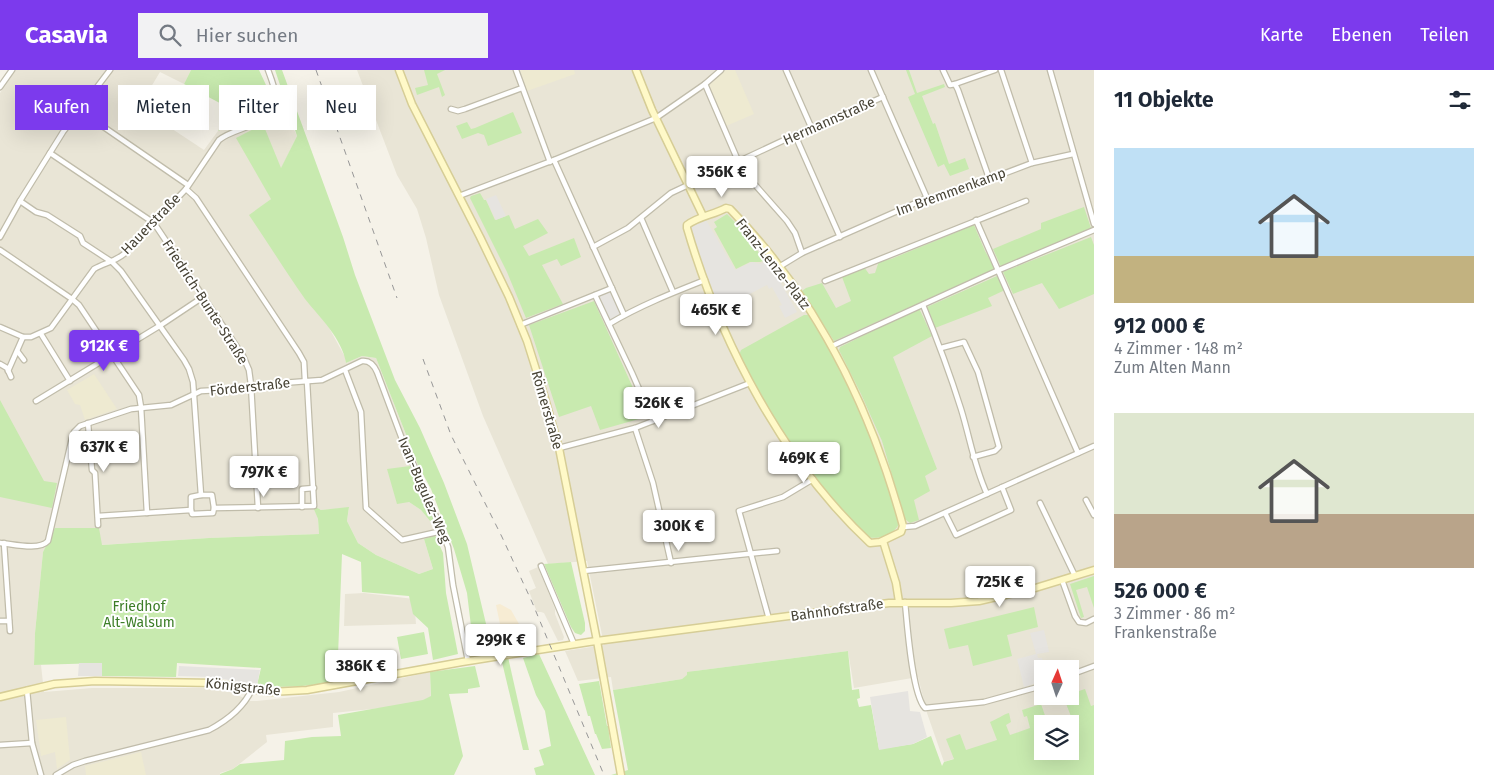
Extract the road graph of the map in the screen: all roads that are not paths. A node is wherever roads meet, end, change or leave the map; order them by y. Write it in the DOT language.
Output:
graph roads {
  1 [pos="12,70"];
  2 [pos="110,70"];
  3 [pos="268,70"];
  4 [pos="399,70"];
  5 [pos="516,70"];
  6 [pos="636,70"];
  7 [pos="720,70"];
  8 [pos="786,70"];
  9 [pos="871,70"];
  10 [pos="944,70"];
  11 [pos="995,70"];
  12 [pos="1001,70"];
  13 [pos="1050,70"];
  14 [pos="705,84"];
  15 [pos="955,84"];
  16 [pos="98,85"];
  17 [pos="0,87"];
  18 [pos="522,88"];
  19 [pos="883,97"];
  20 [pos="451,109"];
  21 [pos="656,118"];
  22 [pos="812,128"];
  23 [pos="66,130"];
  24 [pos="107,130"];
  25 [pos="795,136"];
  26 [pos="50,153"];
  27 [pos="1073,154"];
  28 [pos="552,161"];
  29 [pos="739,162"];
  30 [pos="1032,163"];
  31 [pos="989,178"];
  32 [pos="688,184"];
  33 [pos="187,187"];
  34 [pos="459,196"];
  35 [pos="927,198"];
  36 [pos="20,201"];
  37 [pos="1026,202"];
  38 [pos="703,216"];
  39 [pos="641,218"];
  40 [pos="976,220"];
  41 [pos="154,223"];
  42 [pos="1094,224"];
  43 [pos="1094,230"];
  44 [pos="0,237"];
  45 [pos="840,237"];
  46 [pos="593,247"];
  47 [pos="0,250"];
  48 [pos="802,253"];
  49 [pos="112,262"];
  50 [pos="779,267"];
  51 [pos="999,270"];
  52 [pos="705,280"];
  53 [pos="825,281"];
  54 [pos="612,288"];
  55 [pos="673,292"];
  56 [pos="595,295"];
  57 [pos="203,297"];
  58 [pos="72,299"];
  59 [pos="923,305"];
  60 [pos="624,315"];
  61 [pos="609,324"];
  62 [pos="161,325"];
  63 [pos="520,325"];
  64 [pos="0,327"];
  65 [pos="41,334"];
  66 [pos="24,337"];
  67 [pos="832,346"];
  68 [pos="941,348"];
  69 [pos="18,352"];
  70 [pos="112,356"];
  71 [pos="24,360"];
  72 [pos="362,361"];
  73 [pos="0,364"];
  74 [pos="345,370"];
  75 [pos="8,371"];
  76 [pos="11,377"];
  77 [pos="306,381"];
  78 [pos="70,382"];
  79 [pos="750,383"];
  80 [pos="251,386"];
  81 [pos="194,394"];
  82 [pos="36,401"];
  83 [pos="141,407"];
  84 [pos="653,421"];
  85 [pos="88,423"];
  86 [pos="635,428"];
  87 [pos="1094,446"];
  88 [pos="559,448"];
  89 [pos="1078,452"];
  90 [pos="973,457"];
  91 [pos="813,479"];
  92 [pos="1002,487"];
  93 [pos="314,488"];
  94 [pos="987,494"];
  95 [pos="201,495"];
  96 [pos="1086,500"];
  97 [pos="1040,503"];
  98 [pos="302,507"];
  99 [pos="214,508"];
  100 [pos="258,508"];
  101 [pos="191,510"];
  102 [pos="147,513"];
  103 [pos="945,513"];
  104 [pos="1094,515"];
  105 [pos="98,516"];
  106 [pos="98,525"];
  107 [pos="903,527"];
  108 [pos="442,530"];
  109 [pos="883,541"];
  110 [pos="2,543"];
  111 [pos="777,551"];
  112 [pos="752,554"];
  113 [pos="671,563"];
  114 [pos="540,566"];
  115 [pos="1094,570"];
  116 [pos="583,571"];
  117 [pos="1075,576"];
  118 [pos="1062,580"];
  119 [pos="902,602"];
  120 [pos="769,619"];
  121 [pos="1094,620"];
  122 [pos="0,621"];
  123 [pos="9,621"];
  124 [pos="10,631"];
  125 [pos="597,641"];
  126 [pos="574,644"];
  127 [pos="468,661"];
  128 [pos="1094,666"];
  129 [pos="1079,672"];
  130 [pos="252,689"];
  131 [pos="1034,689"];
  132 [pos="27,690"];
  133 [pos="0,697"];
  134 [pos="32,743"];
  135 [pos="0,745"];
  136 [pos="41,775"];
  137 [pos="56,775"];
  138 [pos="621,775"];
  1 -- 17 [label="street"];
  2 -- 16 [label="street"];
  3 -- 33 [label="street, Hauerstraße"];
  4 -- 34 [label="street, Römerstraße"];
  5 -- 18 [label="street"];
  6 -- 21 [label="street"];
  7 -- 14 [label="street"];
  8 -- 22 [label="street"];
  9 -- 19 [label="street"];
  10 -- 15 [label="street"];
  11 -- 15 [label="street"];
  12 -- 30 [label="street"];
  13 -- 27 [label="street"];
  14 -- 21 [label="street"];
  14 -- 29 [label="street"];
  15 -- 31 [label="street"];
  18 -- 20 [label="street"];
  18 -- 28 [label="street"];
  19 -- 22 [label="street, Hermannstraße"];
  19 -- 35 [label="street"];
  21 -- 28 [label="street"];
  21 -- 32 [label="street"];
  22 -- 25 [label="street, Hermannstraße"];
  23 -- 26 [label="street"];
  24 -- 33 [label="street"];
  25 -- 29 [label="street, Hermannstraße"];
  25 -- 45 [label="street"];
  26 -- 36 [label="street"];
  26 -- 41 [label="street, Friedrich-Bunte-Straße"];
  27 -- 30 [label="street, Im Bremmenkamp"];
  27 -- 42 [label="street"];
  28 -- 34 [label="street"];
  28 -- 46 [label="street"];
  29 -- 32 [label="street, Hermannstraße"];
  29 -- 48 [label="street"];
  30 -- 31 [label="street, Im Bremmenkamp"];
  31 -- 35 [label="street, Im Bremmenkamp"];
  32 -- 38 [label="street"];
  32 -- 39 [label="street, Hermannstraße"];
  33 -- 41 [label="street, Hauerstraße"];
  33 -- 77 [label="street"];
  34 -- 63 [label="street, Römerstraße"];
  35 -- 45 [label="street, Im Bremmenkamp"];
  36 -- 44 [label="street"];
  36 -- 49 [label="street"];
  37 -- 40 [label="street"];
  38 -- 50 [label="street, Franz-Lenze-Platz"];
  38 -- 52 [label="street, Franz-Lenze-Platz"];
  39 -- 46 [label="street, Hermannstraße"];
  39 -- 55 [label="street"];
  40 -- 51 [label="street"];
  40 -- 53 [label="street"];
  41 -- 49 [label="street, Hauerstraße"];
  41 -- 57 [label="street, Friedrich-Bunte-Straße"];
  43 -- 51 [label="street"];
  45 -- 48 [label="street, Im Bremmenkamp"];
  46 -- 54 [label="street"];
  47 -- 58 [label="street"];
  48 -- 50 [label="street, Im Bremmenkamp"];
  49 -- 58 [label="street, Hauerstraße"];
  49 -- 62 [label="street"];
  50 -- 67 [label="street, Franz-Lenze-Platz"];
  51 -- 59 [label="street"];
  51 -- 89 [label="street"];
  52 -- 55 [label="street"];
  52 -- 79 [label="street, Franz-Lenze-Platz"];
  54 -- 56 [label="street"];
  54 -- 60 [label="street"];
  55 -- 60 [label="street"];
  56 -- 61 [label="street"];
  56 -- 63 [label="street"];
  57 -- 62 [label="street"];
  57 -- 80 [label="street, Friedrich-Bunte-Straße"];
  58 -- 65 [label="street, Hauerstraße"];
  58 -- 70 [label="street"];
  59 -- 67 [label="street"];
  59 -- 68 [label="street"];
  60 -- 61 [label="street"];
  61 -- 84 [label="street"];
  62 -- 70 [label="street"];
  62 -- 81 [label="street"];
  63 -- 88 [label="street, Römerstraße"];
  64 -- 66 [label="street"];
  65 -- 66 [label="street"];
  65 -- 78 [label="street"];
  66 -- 69 [label="street"];
  67 -- 107 [label="street, Franz-Lenze-Platz"];
  68 -- 90 [label="street"];
  68 -- 90 [label="street"];
  69 -- 71 [label="street"];
  69 -- 75 [label="street"];
  70 -- 78 [label="street"];
  70 -- 83 [label="street"];
  72 -- 74 [label="street, Förderstraße"];
  72 -- 108 [label="street, Ivan-Bugulez-Weg"];
  73 -- 75 [label="street"];
  74 -- 77 [label="street, Förderstraße"];
  74 -- 108 [label="street"];
  75 -- 76 [label="street"];
  77 -- 80 [label="street, Förderstraße"];
  77 -- 93 [label="street"];
  78 -- 82 [label="street"];
  79 -- 84 [label="street"];
  79 -- 91 [label="street, Franz-Lenze-Platz"];
  80 -- 81 [label="street, Förderstraße"];
  80 -- 100 [label="street, Friedrich-Bunte-Straße"];
  81 -- 83 [label="street, Förderstraße"];
  81 -- 95 [label="street"];
  83 -- 85 [label="street, Förderstraße"];
  83 -- 102 [label="street"];
  84 -- 86 [label="street"];
  85 -- 105 [label="street"];
  85 -- 110 [label="street, Förderstraße"];
  86 -- 88 [label="street"];
  86 -- 113 [label="street"];
  87 -- 89 [label="street"];
  88 -- 116 [label="street, Römerstraße"];
  89 -- 92 [label="street"];
  90 -- 94 [label="street"];
  91 -- 109 [label="street, Franz-Lenze-Platz"];
  91 -- 112 [label="street"];
  92 -- 94 [label="street"];
  92 -- 103 [label="street"];
  93 -- 98 [label="street"];
  93 -- 98 [label="street"];
  94 -- 103 [label="street"];
  95 -- 99 [label="street"];
  95 -- 101 [label="street"];
  96 -- 104 [label="street"];
  97 -- 117 [label="street"];
  98 -- 100 [label="street"];
  99 -- 100 [label="street"];
  99 -- 101 [label="street"];
  101 -- 102 [label="street"];
  102 -- 105 [label="street"];
  103 -- 107 [label="street"];
  105 -- 106 [label="street"];
  107 -- 109 [label="street"];
  108 -- 127 [label="street, Ivan-Bugulez-Weg"];
  109 -- 119 [label="street"];
  110 -- 123 [label="street"];
  111 -- 112 [label="street"];
  112 -- 113 [label="street"];
  112 -- 120 [label="street"];
  113 -- 116 [label="street"];
  114 -- 126 [label="street"];
  115 -- 117 [label="street, Bahnhofstraße"];
  116 -- 125 [label="street, Römerstraße"];
  117 -- 118 [label="street, Bahnhofstraße"];
  118 -- 119 [label="street, Bahnhofstraße"];
  118 -- 121 [label="street"];
  119 -- 120 [label="street, Bahnhofstraße"];
  119 -- 131 [label="street"];
  120 -- 125 [label="street, Bahnhofstraße"];
  122 -- 123 [label="street"];
  123 -- 124 [label="street"];
  125 -- 126 [label="street, Königstraße"];
  125 -- 138 [label="street, Römerstraße"];
  126 -- 127 [label="street, Königstraße"];
  127 -- 130 [label="street, Königstraße"];
  128 -- 129 [label="street"];
  130 -- 132 [label="street, Königstraße"];
  130 -- 137 [label="street"];
  132 -- 133 [label="street, Königstraße"];
  132 -- 134 [label="street"];
  134 -- 135 [label="street"];
  134 -- 136 [label="street"];
}
